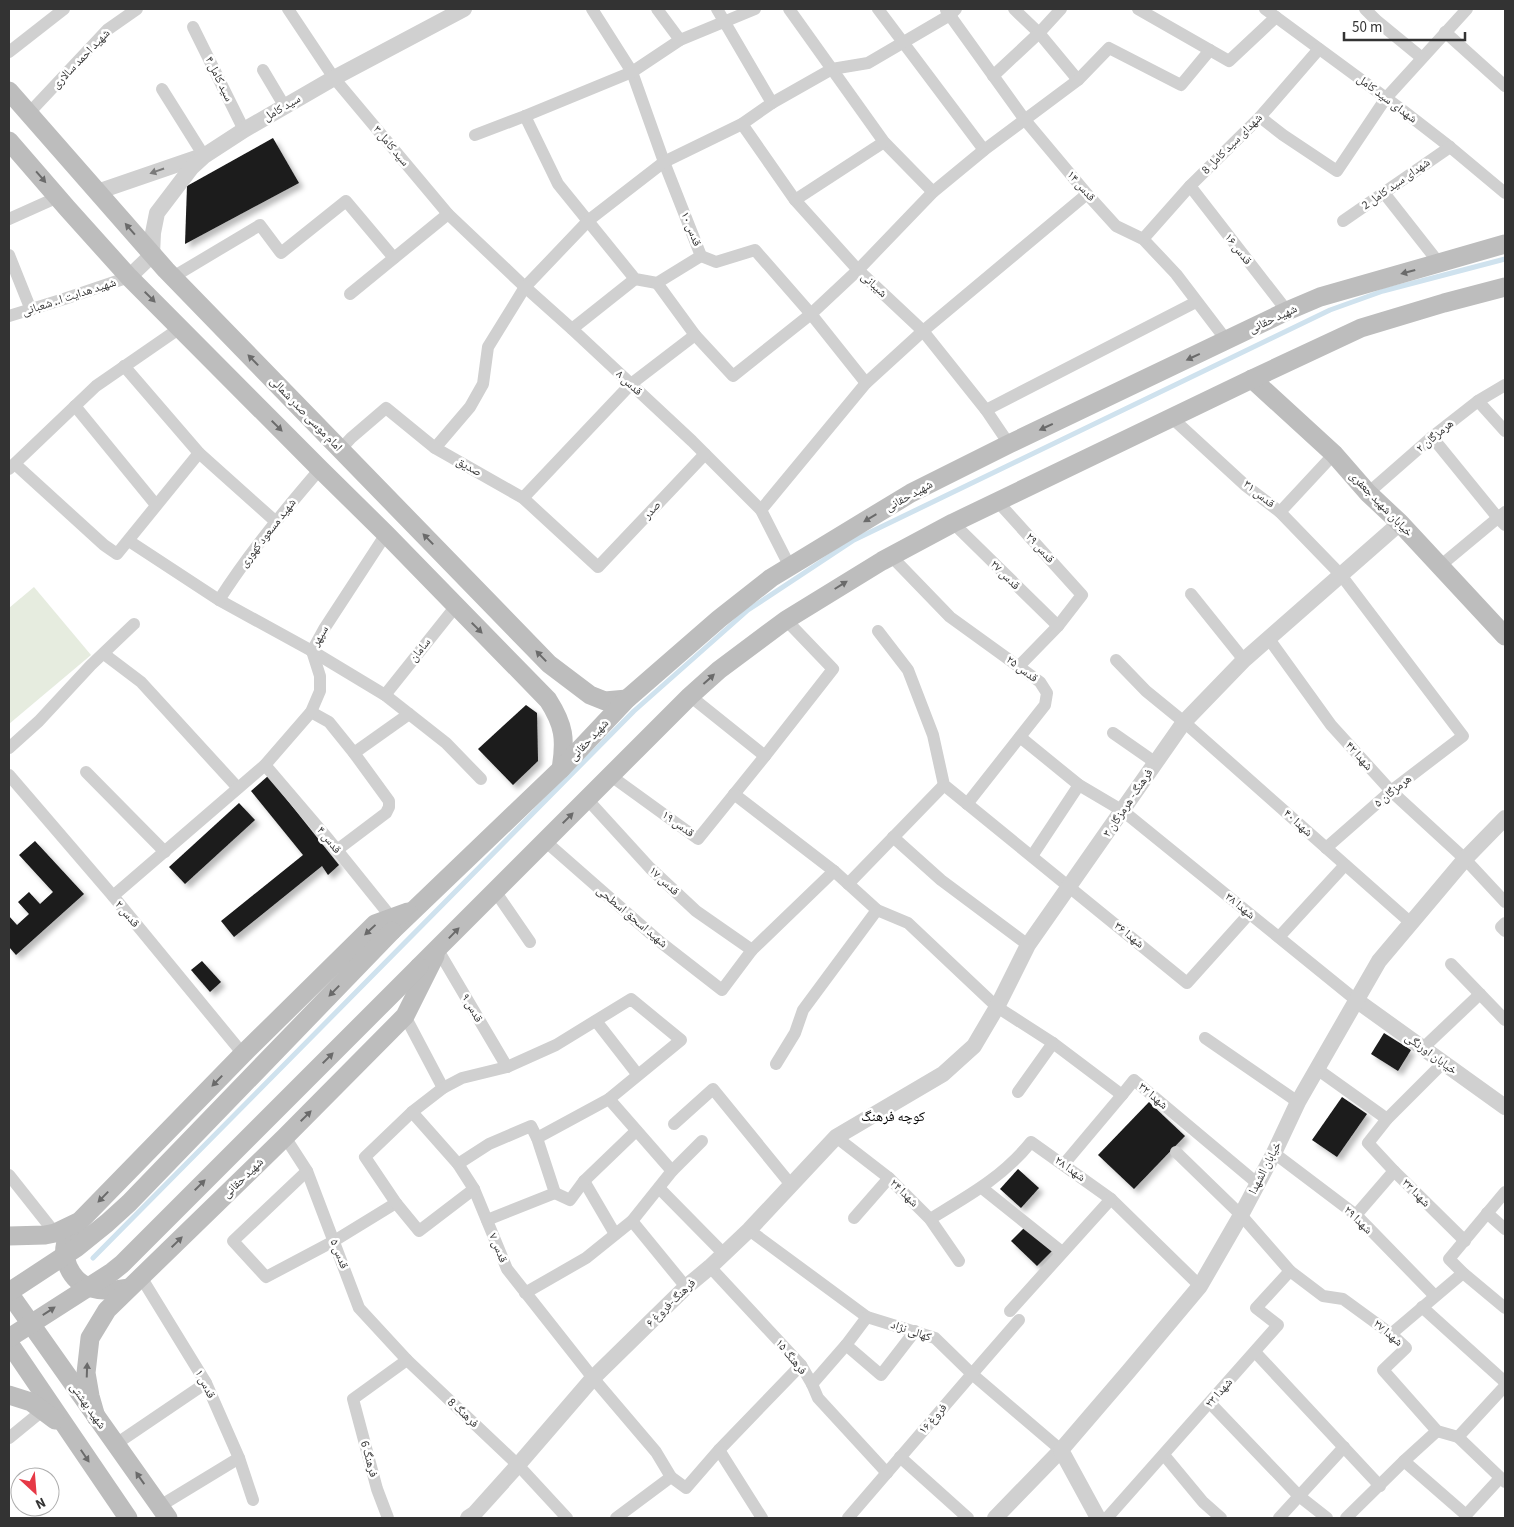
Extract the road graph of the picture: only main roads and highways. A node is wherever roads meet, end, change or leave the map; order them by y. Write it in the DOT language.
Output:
graph roads {
  1 [pos="9,91"];
  2 [pos="9,140"];
  3 [pos="1505,244"];
  4 [pos="1505,287"];
  5 [pos="1252,379"];
  6 [pos="1504,632"];
  7 [pos="568,679"];
  8 [pos="627,699"];
  9 [pos="548,700"];
  10 [pos="561,769"];
  11 [pos="392,924"];
  12 [pos="438,950"];
  13 [pos="80,1221"];
  14 [pos="9,1236"];
  15 [pos="135,1282"];
  16 [pos="9,1292"];
  17 [pos="9,1338"];
  18 [pos="9,1343"];
  19 [pos="9,1395"];
  20 [pos="96,1417"];
  21 [pos="67,1428"];
  22 [pos="164,1512"];
  23 [pos="128,1518"];
  7 -- 1 [label="main road, امام موسی صدر شمالی, one-way"];
  2 -- 9 [label="main road, one-way"];
  3 -- 8 [label="main road, شهید حقانی, one-way"];
  4 -- 5 [label="main road, شهید حقانی"];
  5 -- 6 [label="main road, خیابان شهید جعفری"];
  12 -- 5 [label="main road, شهید حقانی, one-way"];
  7 -- 8 [label="main road, امام موسی صدر شمالی"];
  7 -- 9 [label="main road"];
  8 -- 10 [label="main road, شهید حقانی"];
  9 -- 10 [label="main road"];
  10 -- 11 [label="main road, شهید حقانی"];
  11 -- 13 [label="main road, شهید حقانی, one-way"];
  11 -- 16 [label="main road, one-way, bridge"];
  15 -- 12 [label="main road, شهید حقانی, one-way"];
  17 -- 12 [label="main road, شهید حقانی, one-way, bridge"];
  13 -- 14 [label="main road, شهید حقانی"];
  13 -- 15 [label="main road"];
  20 -- 15 [label="main road, شهید حقانی, one-way"];
  16 -- 20 [label="main road, شهید بهشتی"];
  18 -- 21 [label="main road"];
  19 -- 21 [label="main road"];
  22 -- 20 [label="main road, شهید بهشتی, one-way"];
  21 -- 23 [label="main road, one-way"];
}
